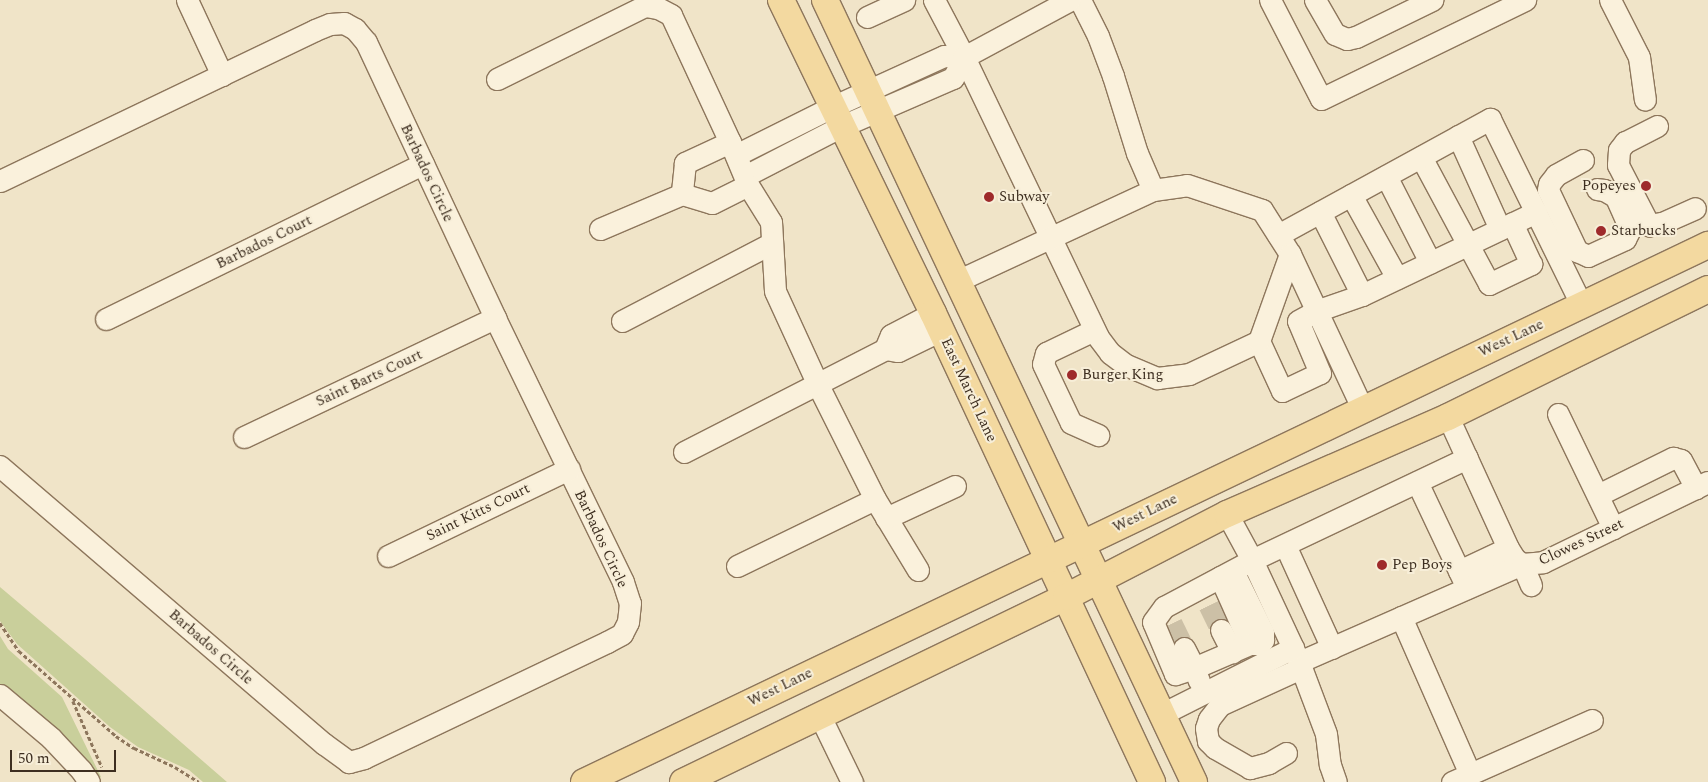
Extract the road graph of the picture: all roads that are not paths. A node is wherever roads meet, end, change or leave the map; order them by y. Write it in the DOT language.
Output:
graph roads {
  1 [pos="187,0"];
  2 [pos="782,0"];
  3 [pos="825,0"];
  4 [pos="904,0"];
  5 [pos="934,0"];
  6 [pos="1070,0"];
  7 [pos="1080,0"];
  8 [pos="1270,0"];
  9 [pos="1315,0"];
  10 [pos="1432,0"];
  11 [pos="1525,0"];
  12 [pos="1610,0"];
  13 [pos="867,18"];
  14 [pos="964,57"];
  15 [pos="222,75"];
  16 [pos="497,79"];
  17 [pos="1645,100"];
  18 [pos="874,101"];
  19 [pos="837,116"];
  20 [pos="1657,126"];
  21 [pos="1458,136"];
  22 [pos="733,148"];
  23 [pos="1420,157"];
  24 [pos="1583,160"];
  25 [pos="423,164"];
  26 [pos="1386,176"];
  27 [pos="746,180"];
  28 [pos="0,181"];
  29 [pos="1597,189"];
  30 [pos="1153,190"];
  31 [pos="682,194"];
  32 [pos="1351,195"];
  33 [pos="1695,208"];
  34 [pos="1320,212"];
  35 [pos="1536,212"];
  36 [pos="1506,226"];
  37 [pos="600,229"];
  38 [pos="1278,235"];
  39 [pos="1051,237"];
  40 [pos="772,243"];
  41 [pos="1468,244"];
  42 [pos="1708,245"];
  43 [pos="1290,254"];
  44 [pos="1430,262"];
  45 [pos="1397,278"];
  46 [pos="959,280"];
  47 [pos="1708,289"];
  48 [pos="1362,295"];
  49 [pos="1708,301"];
  50 [pos="1581,304"];
  51 [pos="1672,306"];
  52 [pos="1316,312"];
  53 [pos="494,318"];
  54 [pos="106,320"];
  55 [pos="622,321"];
  56 [pos="937,321"];
  57 [pos="1094,330"];
  58 [pos="1259,341"];
  59 [pos="818,385"];
  60 [pos="1362,408"];
  61 [pos="1558,414"];
  62 [pos="1448,417"];
  63 [pos="1098,435"];
  64 [pos="244,437"];
  65 [pos="684,452"];
  66 [pos="1467,458"];
  67 [pos="0,466"];
  68 [pos="569,469"];
  69 [pos="1417,482"];
  70 [pos="1702,485"];
  71 [pos="955,486"];
  72 [pos="1598,496"];
  73 [pos="875,499"];
  74 [pos="1227,514"];
  75 [pos="886,518"];
  76 [pos="1613,528"];
  77 [pos="1082,544"];
  78 [pos="1285,545"];
  79 [pos="388,556"];
  80 [pos="1515,556"];
  81 [pos="1048,559"];
  82 [pos="1252,560"];
  83 [pos="737,566"];
  84 [pos="918,570"];
  85 [pos="1226,574"];
  86 [pos="1098,579"];
  87 [pos="1463,580"];
  88 [pos="1531,585"];
  89 [pos="1066,597"];
  90 [pos="1401,617"];
  91 [pos="1221,630"];
  92 [pos="1184,648"];
  93 [pos="1241,648"];
  94 [pos="1332,648"];
  95 [pos="1300,664"];
  96 [pos="1194,668"];
  97 [pos="1204,693"];
  98 [pos="0,695"];
  99 [pos="819,714"];
  100 [pos="1162,714"];
  101 [pos="1592,720"];
  102 [pos="1286,753"];
  103 [pos="1461,778"];
  104 [pos="89,782"];
  105 [pos="584,782"];
  106 [pos="683,782"];
  107 [pos="852,782"];
  108 [pos="1152,782"];
  109 [pos="1194,782"];
  110 [pos="1336,782"];
  1 -- 15 [label="street"];
  2 -- 19 [label="main road, East March Lane"];
  3 -- 18 [label="main road"];
  4 -- 13 [label="street"];
  5 -- 14 [label="street"];
  6 -- 14 [label="street"];
  7 -- 30 [label="street"];
  8 -- 11 [label="street"];
  9 -- 10 [label="street"];
  12 -- 17 [label="street"];
  14 -- 18 [label="street"];
  14 -- 39 [label="street"];
  15 -- 25 [label="street, Barbados Circle"];
  15 -- 28 [label="street, Barbados Circle"];
  16 -- 22 [label="street"];
  18 -- 19 [label="street"];
  18 -- 46 [label="main road"];
  19 -- 22 [label="street"];
  19 -- 27 [label="street"];
  19 -- 56 [label="main road, East March Lane"];
  20 -- 33 [label="street"];
  21 -- 23 [label="street"];
  21 -- 35 [label="street"];
  21 -- 36 [label="street"];
  22 -- 27 [label="street"];
  22 -- 31 [label="street"];
  23 -- 26 [label="street"];
  23 -- 41 [label="street"];
  24 -- 29 [label="street"];
  25 -- 53 [label="street, Barbados Circle"];
  25 -- 54 [label="street, Barbados Court"];
  26 -- 32 [label="street"];
  26 -- 44 [label="street"];
  27 -- 31 [label="street"];
  27 -- 40 [label="street"];
  30 -- 38 [label="street"];
  30 -- 39 [label="street"];
  31 -- 37 [label="street"];
  32 -- 34 [label="street"];
  32 -- 45 [label="street"];
  34 -- 38 [label="street"];
  34 -- 48 [label="street"];
  35 -- 36 [label="street"];
  35 -- 50 [label="street"];
  36 -- 41 [label="street"];
  36 -- 41 [label="street"];
  38 -- 43 [label="street"];
  39 -- 46 [label="street"];
  39 -- 57 [label="street"];
  40 -- 55 [label="street"];
  40 -- 59 [label="street"];
  41 -- 44 [label="street"];
  42 -- 50 [label="main road, West Lane"];
  43 -- 52 [label="street"];
  43 -- 58 [label="street"];
  44 -- 45 [label="street"];
  45 -- 48 [label="street"];
  46 -- 77 [label="main road"];
  47 -- 51 [label="main road"];
  48 -- 52 [label="street"];
  49 -- 51 [label="street"];
  50 -- 60 [label="main road, West Lane"];
  51 -- 62 [label="main road"];
  52 -- 58 [label="street"];
  52 -- 60 [label="street"];
  53 -- 64 [label="street, Saint Barts Court"];
  53 -- 68 [label="street, Barbados Circle"];
  56 -- 59 [label="street"];
  56 -- 81 [label="main road, East March Lane"];
  57 -- 58 [label="street"];
  57 -- 63 [label="street"];
  59 -- 65 [label="street"];
  59 -- 73 [label="street"];
  60 -- 77 [label="main road, West Lane"];
  61 -- 72 [label="street"];
  62 -- 66 [label="street"];
  62 -- 74 [label="main road"];
  66 -- 69 [label="street"];
  66 -- 80 [label="street"];
  67 -- 68 [label="street, Barbados Circle"];
  68 -- 79 [label="street, Saint Kitts Court"];
  69 -- 78 [label="street"];
  69 -- 87 [label="street"];
  70 -- 72 [label="street"];
  70 -- 76 [label="street, Clowes Street"];
  71 -- 75 [label="street"];
  72 -- 76 [label="street"];
  73 -- 75 [label="street"];
  73 -- 83 [label="street"];
  74 -- 82 [label="street"];
  74 -- 86 [label="main road"];
  75 -- 84 [label="street"];
  76 -- 80 [label="street, Clowes Street"];
  77 -- 81 [label="main road, West Lane"];
  77 -- 86 [label="main road"];
  78 -- 82 [label="street"];
  78 -- 94 [label="street"];
  80 -- 87 [label="street, Clowes Street"];
  80 -- 88 [label="street"];
  81 -- 89 [label="main road, East March Lane"];
  81 -- 105 [label="main road, West Lane"];
  82 -- 85 [label="street"];
  82 -- 95 [label="street"];
  85 -- 93 [label="street"];
  85 -- 96 [label="street"];
  86 -- 89 [label="main road"];
  86 -- 100 [label="main road"];
  87 -- 90 [label="street, Clowes Street"];
  89 -- 99 [label="main road"];
  89 -- 108 [label="main road, East March Lane"];
  90 -- 94 [label="street, Clowes Street"];
  90 -- 103 [label="street"];
  91 -- 93 [label="street"];
  92 -- 96 [label="street"];
  93 -- 96 [label="street"];
  94 -- 95 [label="street, Clowes Street"];
  95 -- 97 [label="street"];
  95 -- 102 [label="street"];
  95 -- 110 [label="street"];
  96 -- 97 [label="street"];
  97 -- 100 [label="street"];
  98 -- 104 [label="street"];
  99 -- 106 [label="main road"];
  99 -- 107 [label="street"];
  100 -- 109 [label="main road"];
  101 -- 103 [label="street"];
}
